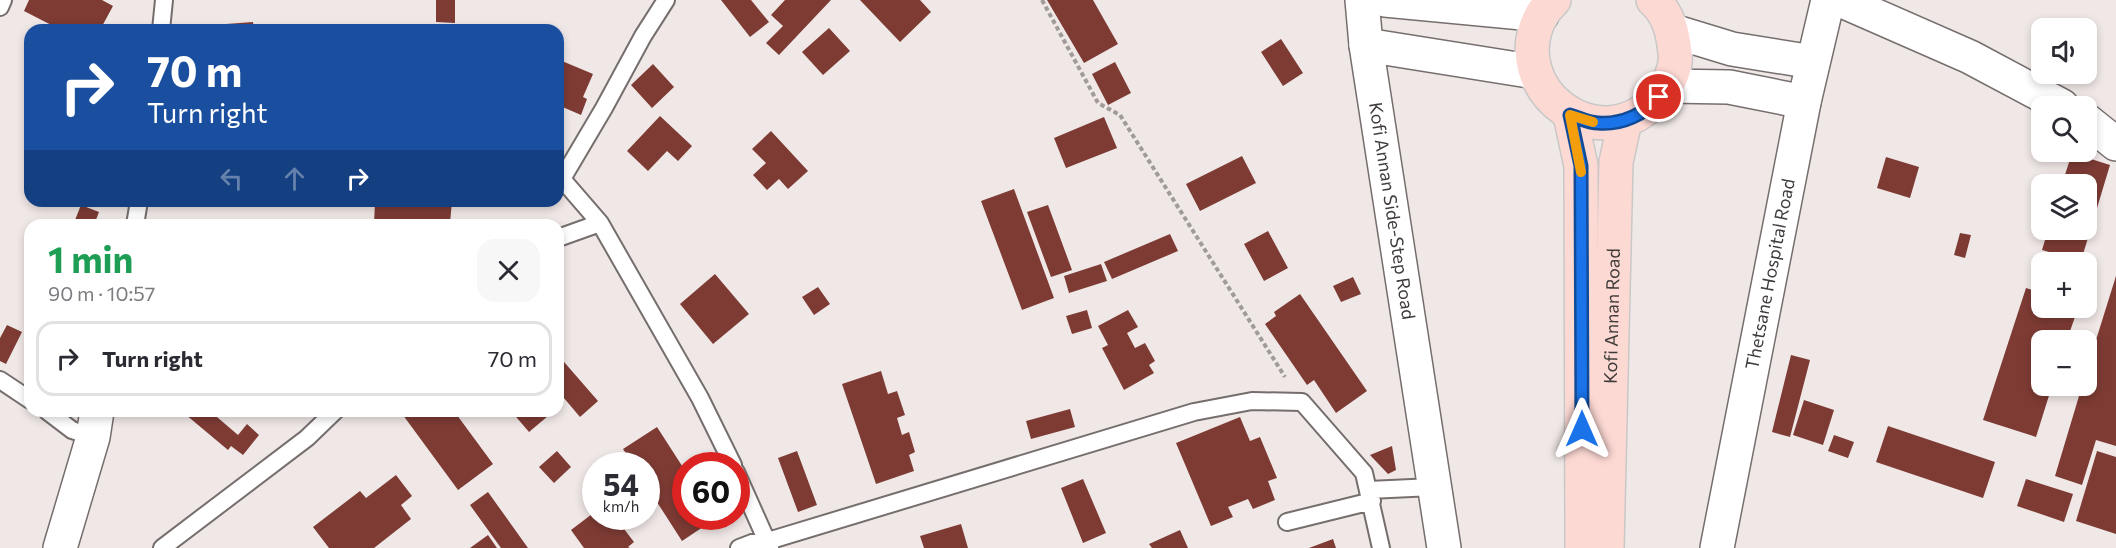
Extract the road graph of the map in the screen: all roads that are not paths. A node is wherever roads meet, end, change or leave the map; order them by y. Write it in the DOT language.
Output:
graph roads {
  1 [pos="3,0"];
  2 [pos="164,0"];
  3 [pos="666,0"];
  4 [pos="1362,0"];
  5 [pos="1385,0"];
  6 [pos="1653,0"];
  7 [pos="1828,0"];
  8 [pos="1840,0"];
  9 [pos="0,7"];
  10 [pos="1548,7"];
  11 [pos="162,24"];
  12 [pos="1673,31"];
  13 [pos="1366,45"];
  14 [pos="1813,62"];
  15 [pos="1535,72"];
  16 [pos="1668,86"];
  17 [pos="2043,96"];
  18 [pos="1804,102"];
  19 [pos="1570,115"];
  20 [pos="1625,121"];
  21 [pos="2097,129"];
  22 [pos="2116,144"];
  23 [pos="564,176"];
  24 [pos="564,181"];
  25 [pos="600,223"];
  26 [pos="564,236"];
  27 [pos="0,380"];
  28 [pos="24,396"];
  29 [pos="55,417"];
  30 [pos="329,417"];
  31 [pos="95,424"];
  32 [pos="727,452"];
  33 [pos="1433,488"];
  34 [pos="1370,496"];
  35 [pos="750,503"];
  36 [pos="1287,522"];
  37 [pos="769,545"];
  38 [pos="60,548"];
  39 [pos="162,548"];
  40 [pos="739,548"];
  41 [pos="1381,548"];
  42 [pos="1444,548"];
  43 [pos="1582,548"];
  44 [pos="1607,548"];
  45 [pos="1717,548"];
  1 -- 9 [label="lane"];
  2 -- 11 [label="lane"];
  3 -- 23 [label="lane"];
  4 -- 13 [label="street, Kofi Annan Side-Step Road"];
  5 -- 10 [label="street"];
  6 -- 12 [label="main road"];
  7 -- 14 [label="street, Thetsane Hospital Road"];
  8 -- 17 [label="street"];
  10 -- 15 [label="main road"];
  12 -- 14 [label="street"];
  12 -- 16 [label="main road"];
  13 -- 15 [label="street"];
  13 -- 33 [label="street, Kofi Annan Side-Step Road"];
  14 -- 18 [label="street, Thetsane Hospital Road"];
  15 -- 19 [label="main road"];
  16 -- 18 [label="street"];
  16 -- 20 [label="main road"];
  18 -- 45 [label="street, Thetsane Hospital Road"];
  19 -- 20 [label="main road"];
  19 -- 43 [label="main road, Kofi Annan Road"];
  20 -- 44 [label="main road, Kofi Annan Road"];
  21 -- 22 [label="street"];
  24 -- 25 [label="lane"];
  25 -- 26 [label="lane"];
  25 -- 32 [label="lane"];
  27 -- 28 [label="lane"];
  29 -- 31 [label="lane"];
  30 -- 39 [label="lane"];
  31 -- 38 [label="street"];
  33 -- 34 [label="lane"];
  33 -- 42 [label="street, Kofi Annan Side-Step Road"];
  34 -- 36 [label="lane"];
  34 -- 37 [label="lane"];
  34 -- 41 [label="lane"];
  35 -- 37 [label="lane"];
  37 -- 40 [label="lane"];
}
